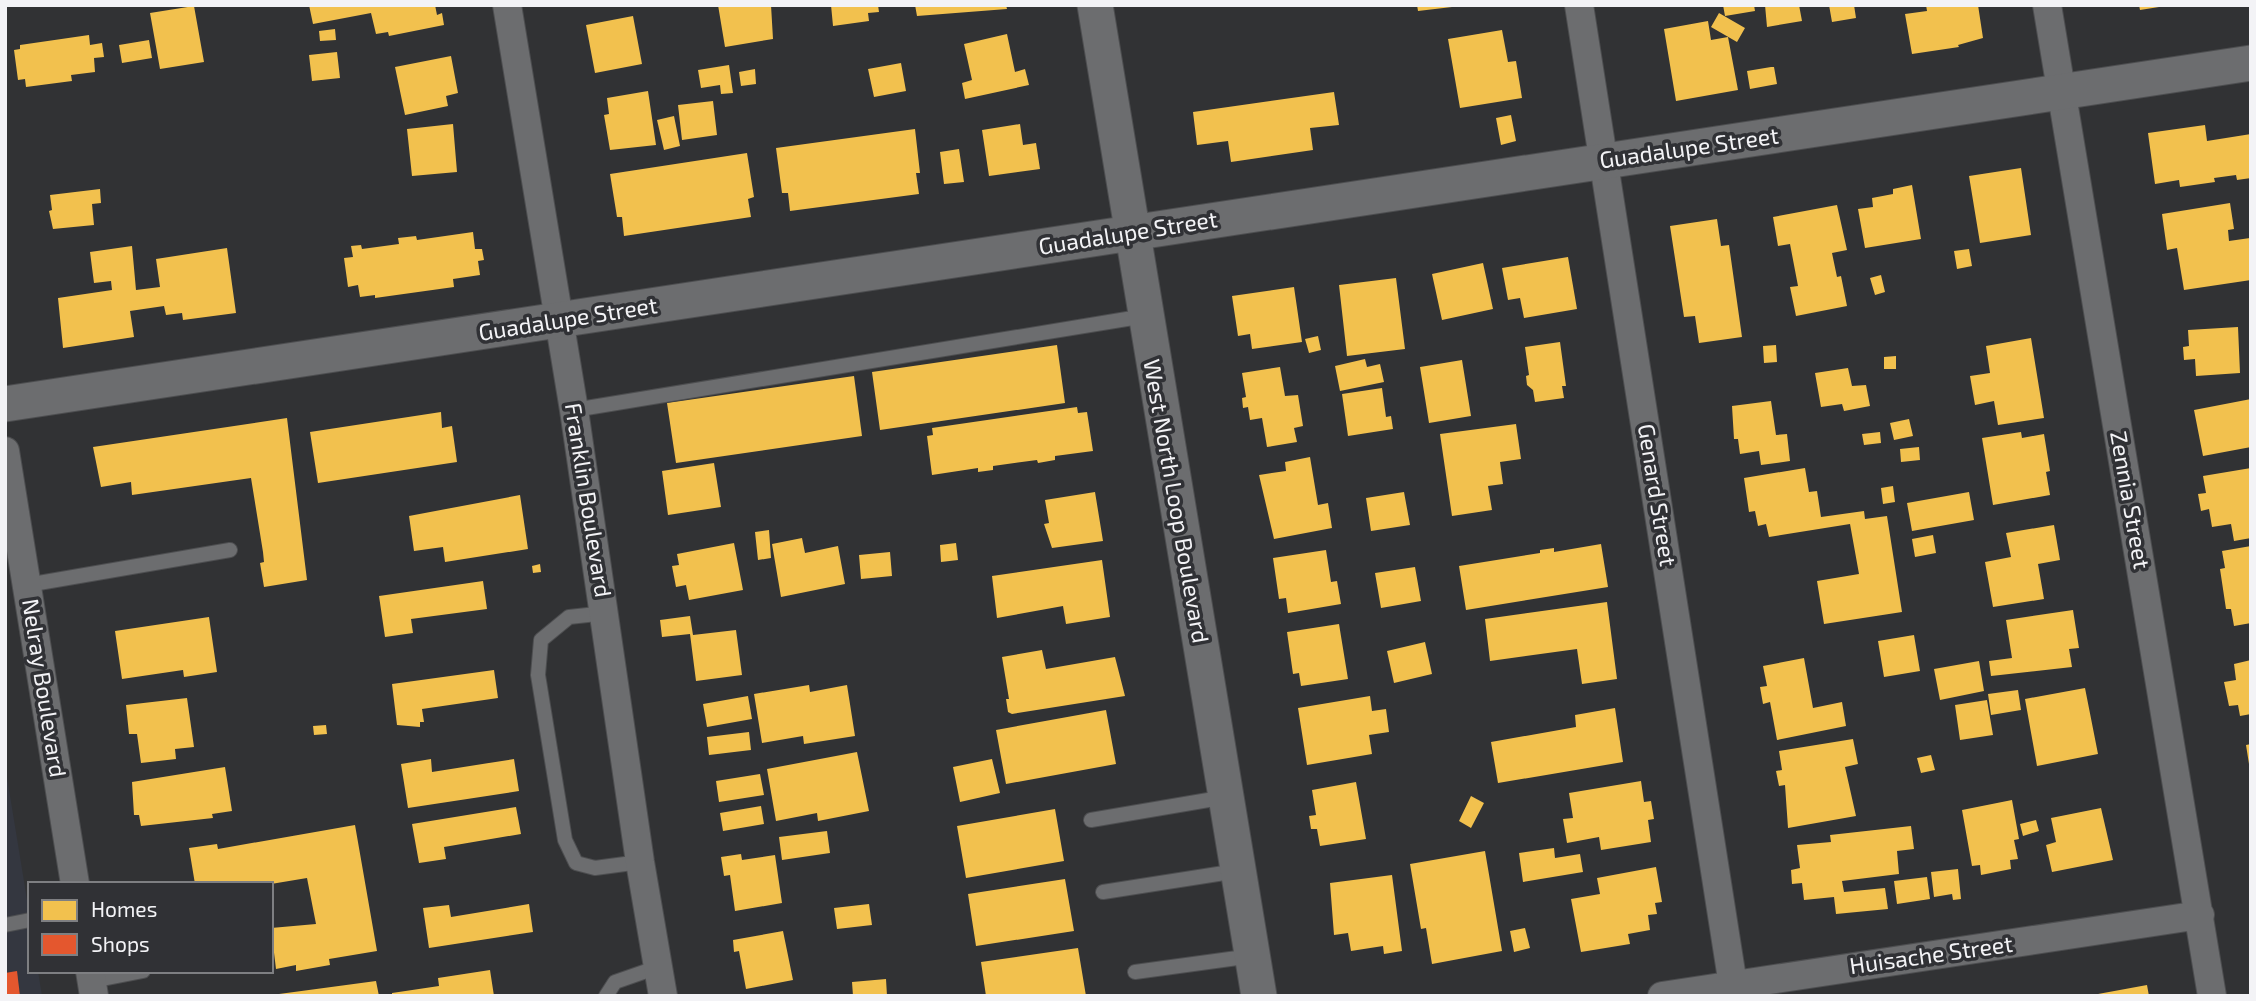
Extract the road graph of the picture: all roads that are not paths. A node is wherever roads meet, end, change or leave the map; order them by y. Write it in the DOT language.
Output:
graph roads {
  1 [pos="507,5"];
  2 [pos="1095,5"];
  3 [pos="1579,5"];
  4 [pos="2047,5"];
  5 [pos="2251,63"];
  6 [pos="2061,93"];
  7 [pos="1605,160"];
  8 [pos="1131,233"];
  9 [pos="1145,316"];
  10 [pos="558,321"];
  11 [pos="5,404"];
  12 [pos="574,410"];
  13 [pos="5,452"];
  14 [pos="230,550"];
  15 [pos="27,585"];
  16 [pos="606,613"];
  17 [pos="1226,797"];
  18 [pos="1091,820"];
  19 [pos="640,862"];
  20 [pos="1238,870"];
  21 [pos="75,882"];
  22 [pos="1103,892"];
  23 [pos="2200,915"];
  24 [pos="28,920"];
  25 [pos="5,925"];
  26 [pos="1253,956"];
  27 [pos="658,967"];
  28 [pos="1135,972"];
  29 [pos="134,973"];
  30 [pos="92,983"];
  31 [pos="1733,985"];
  32 [pos="606,996"];
  33 [pos="663,996"];
  34 [pos="1259,996"];
  35 [pos="1662,996"];
  36 [pos="2212,996"];
  1 -- 10 [label="street, Franklin Boulevard"];
  2 -- 8 [label="street, West North Loop Boulevard"];
  3 -- 7 [label="street, Genard Street"];
  4 -- 6 [label="street, Zennia Street"];
  5 -- 6 [label="street, Guadalupe Street"];
  6 -- 7 [label="street, Guadalupe Street"];
  6 -- 23 [label="street, Zennia Street"];
  7 -- 8 [label="street, Guadalupe Street"];
  7 -- 31 [label="street, Genard Street"];
  8 -- 9 [label="street, West North Loop Boulevard"];
  8 -- 10 [label="street, Guadalupe Street"];
  9 -- 12 [label="lane"];
  9 -- 17 [label="street, West North Loop Boulevard"];
  10 -- 11 [label="street, Guadalupe Street"];
  10 -- 12 [label="street, Franklin Boulevard"];
  12 -- 16 [label="street, Franklin Boulevard"];
  13 -- 15 [label="street, Nelray Boulevard"];
  14 -- 15 [label="lane"];
  15 -- 21 [label="street, Nelray Boulevard"];
  16 -- 19 [label="street, Franklin Boulevard"];
  16 -- 19 [label="lane"];
  17 -- 18 [label="lane"];
  17 -- 20 [label="street, West North Loop Boulevard"];
  19 -- 27 [label="street, Franklin Boulevard"];
  20 -- 22 [label="lane"];
  20 -- 26 [label="street, West North Loop Boulevard"];
  23 -- 31 [label="street, Huisache Street"];
  23 -- 36 [label="street, Zennia Street"];
  24 -- 25 [label="lane"];
  26 -- 28 [label="lane"];
  26 -- 34 [label="street, West North Loop Boulevard"];
  27 -- 32 [label="lane"];
  27 -- 33 [label="street, Franklin Boulevard"];
  29 -- 30 [label="lane"];
  31 -- 35 [label="street, Huisache Street"];
}
